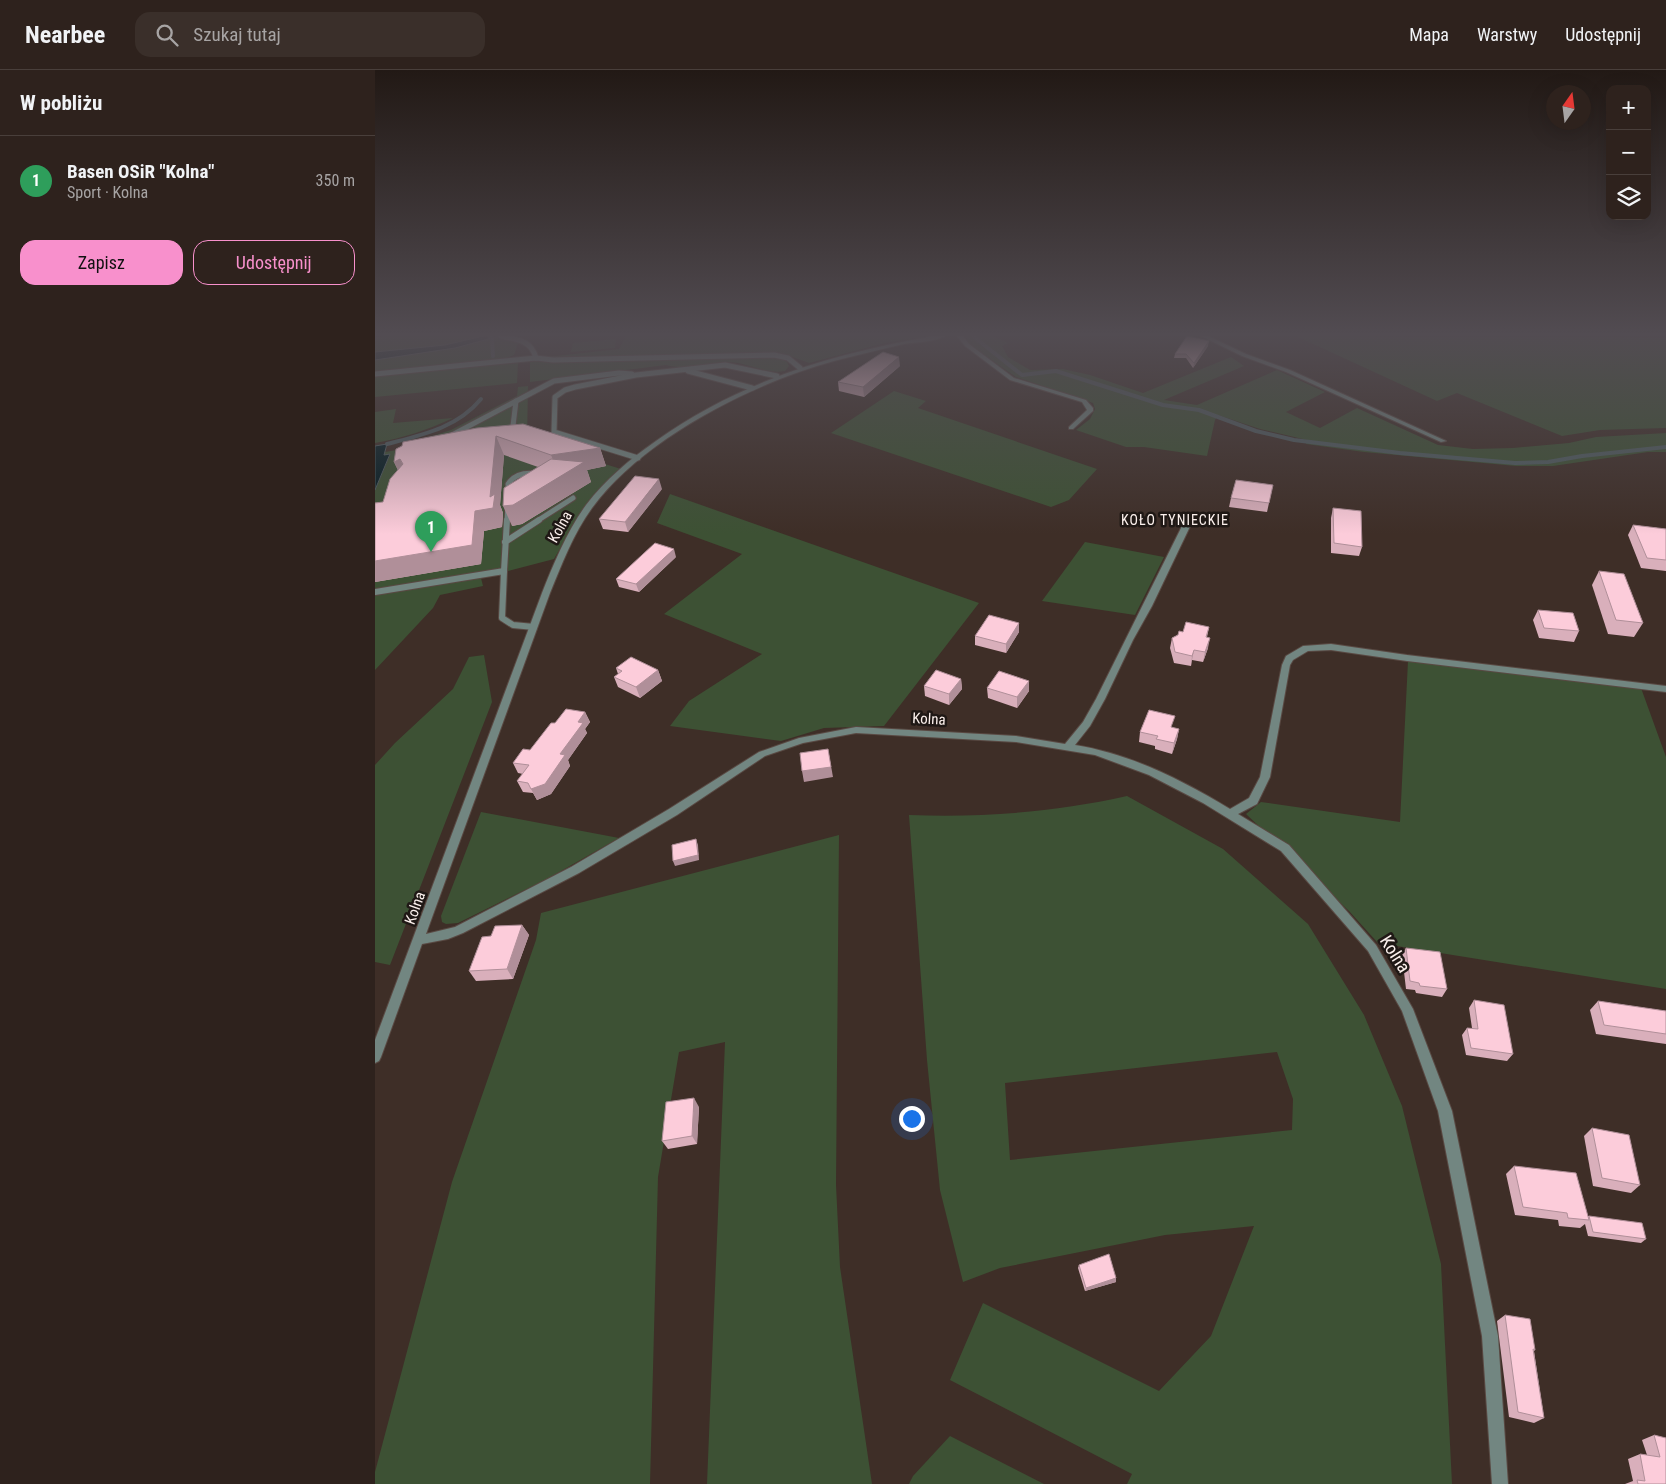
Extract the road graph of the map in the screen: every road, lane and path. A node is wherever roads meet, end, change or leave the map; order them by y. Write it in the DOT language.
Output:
graph roads {
  1 [pos="516,401"];
  2 [pos="514,402"];
  3 [pos="554,402"];
  4 [pos="726,402"];
  5 [pos="1084,402"];
  6 [pos="1357,402"];
  7 [pos="1071,428"];
  8 [pos="504,436"];
  9 [pos="445,439"];
  10 [pos="1443,441"];
  11 [pos="638,458"];
  12 [pos="541,482"];
  13 [pos="517,491"];
  14 [pos="509,497"];
  15 [pos="573,498"];
  16 [pos="1191,516"];
  17 [pos="505,542"];
  18 [pos="504,571"];
  19 [pos="375,592"];
  20 [pos="534,627"];
  21 [pos="1666,688"];
  22 [pos="1068,747"];
  23 [pos="1231,814"];
  24 [pos="419,940"];
  25 [pos="375,1057"];
  26 [pos="1500,1484"];
  1 -- 8 [label="lane"];
  2 -- 9 [label="lane"];
  3 -- 11 [label="lane"];
  4 -- 11 [label="street, Kolna"];
  5 -- 7 [label="street"];
  6 -- 10 [label="street"];
  11 -- 20 [label="street, Kolna"];
  12 -- 14 [label="lane"];
  13 -- 14 [label="lane"];
  14 -- 17 [label="lane"];
  15 -- 17 [label="lane"];
  16 -- 22 [label="street"];
  17 -- 18 [label="lane"];
  18 -- 19 [label="lane"];
  18 -- 20 [label="lane"];
  20 -- 24 [label="street, Kolna"];
  21 -- 23 [label="street"];
  22 -- 23 [label="street, Kolna"];
  22 -- 24 [label="street, Kolna"];
  23 -- 26 [label="street, Kolna"];
  24 -- 25 [label="street, Kolna"];
}
